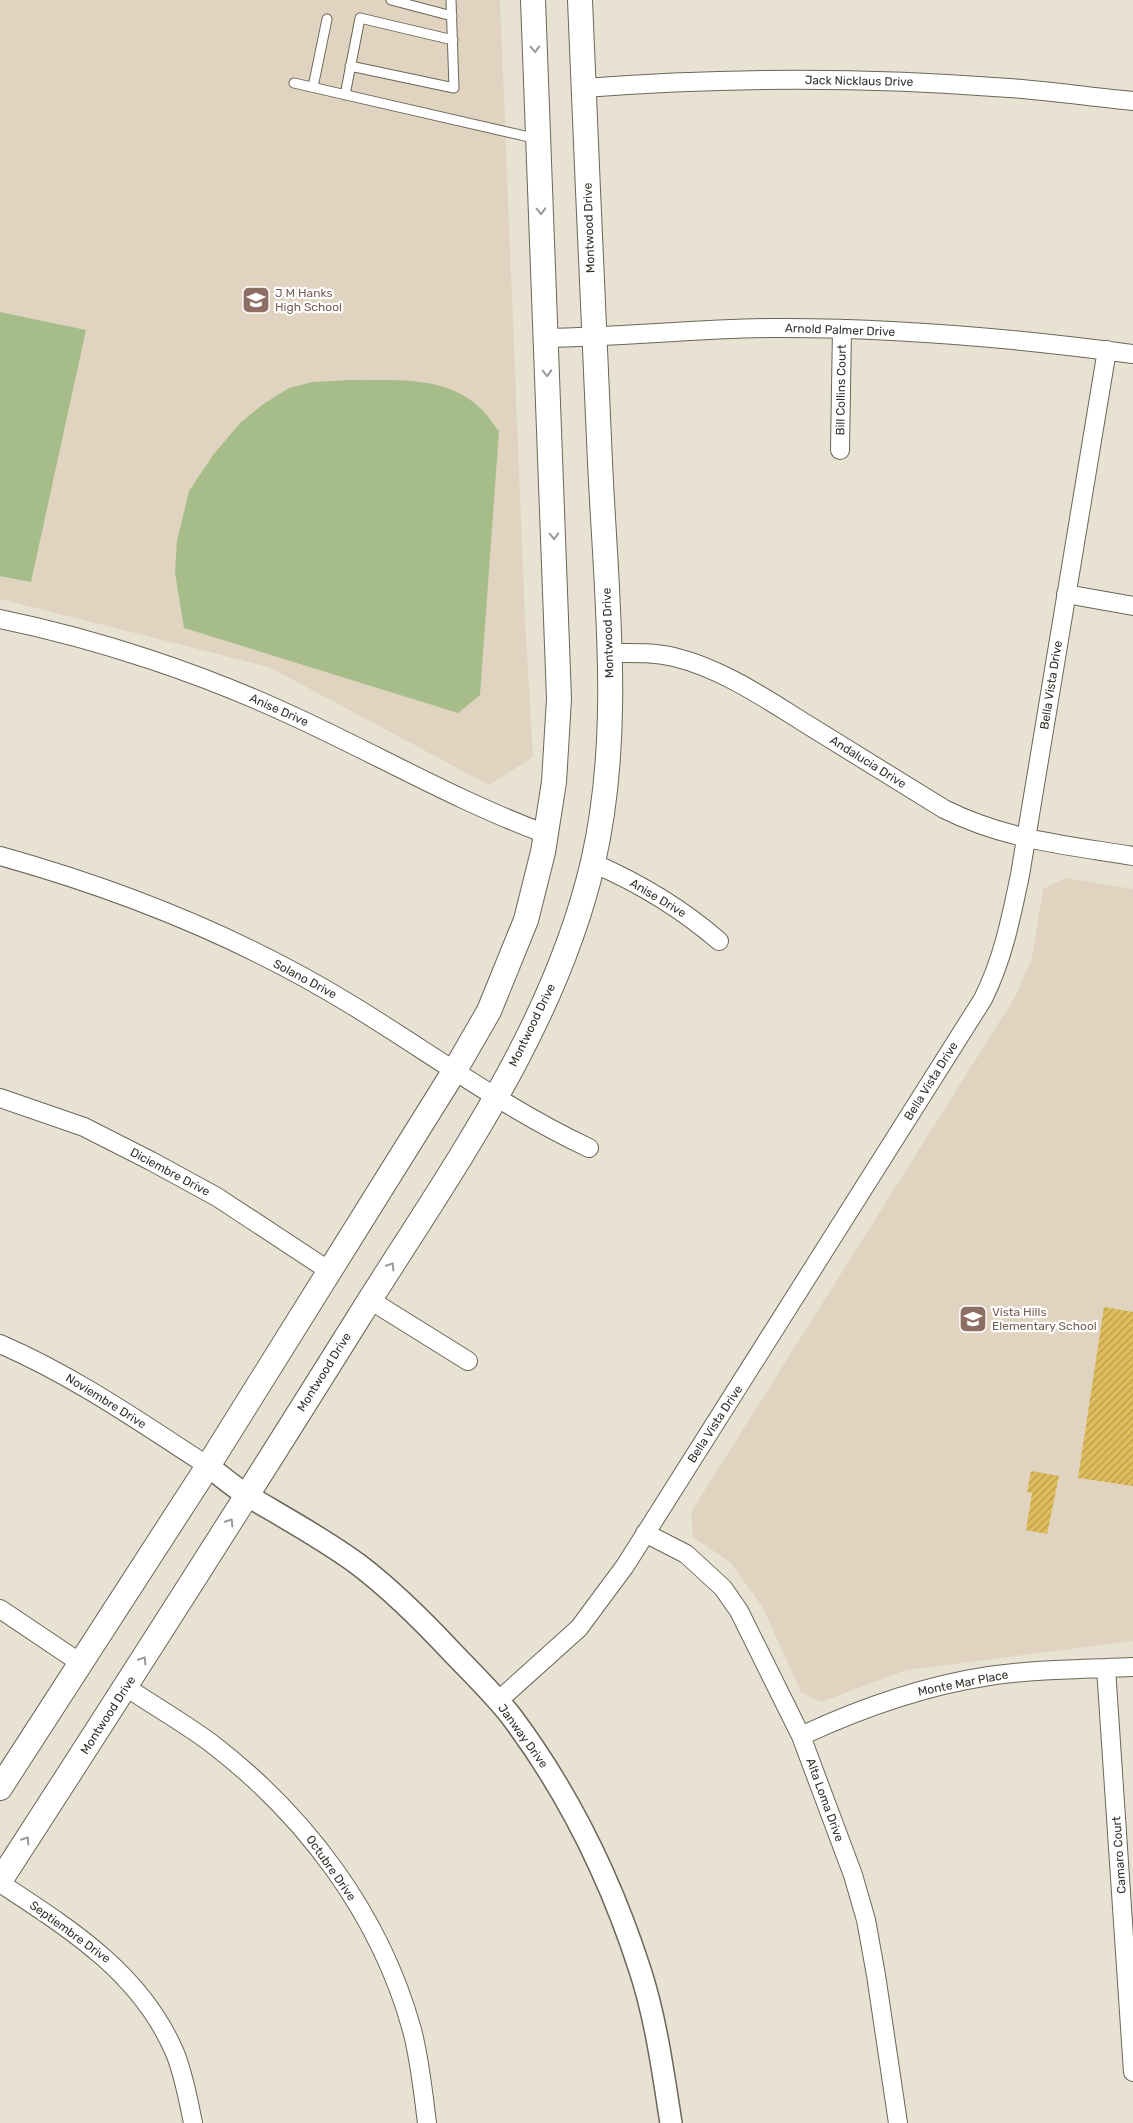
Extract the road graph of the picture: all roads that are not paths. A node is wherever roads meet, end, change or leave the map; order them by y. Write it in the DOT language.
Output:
graph roads {
  1 [pos="391,0"];
  2 [pos="451,0"];
  3 [pos="533,0"];
  4 [pos="580,0"];
  5 [pos="452,16"];
  6 [pos="327,19"];
  7 [pos="453,40"];
  8 [pos="350,66"];
  9 [pos="294,83"];
  10 [pos="313,88"];
  11 [pos="584,88"];
  12 [pos="345,95"];
  13 [pos="1133,101"];
  14 [pos="538,139"];
  15 [pos="842,329"];
  16 [pos="593,337"];
  17 [pos="546,338"];
  18 [pos="1107,350"];
  19 [pos="1133,354"];
  20 [pos="840,450"];
  21 [pos="1066,594"];
  22 [pos="1133,606"];
  23 [pos="0,619"];
  24 [pos="609,653"];
  25 [pos="546,834"];
  26 [pos="1026,838"];
  27 [pos="0,856"];
  28 [pos="1133,856"];
  29 [pos="593,863"];
  30 [pos="719,941"];
  31 [pos="455,1070"];
  32 [pos="496,1097"];
  33 [pos="0,1098"];
  34 [pos="588,1148"];
  35 [pos="328,1270"];
  36 [pos="370,1300"];
  37 [pos="0,1344"];
  38 [pos="468,1361"];
  39 [pos="208,1466"];
  40 [pos="248,1495"];
  41 [pos="644,1533"];
  42 [pos="0,1609"];
  43 [pos="79,1662"];
  44 [pos="1133,1667"];
  45 [pos="1106,1668"];
  46 [pos="126,1687"];
  47 [pos="498,1701"];
  48 [pos="801,1736"];
  49 [pos="0,1788"];
  50 [pos="0,1882"];
  51 [pos="1133,2072"];
  52 [pos="193,2123"];
  53 [pos="427,2123"];
  54 [pos="671,2123"];
  55 [pos="898,2123"];
  1 -- 5 [label="lane"];
  2 -- 5 [label="lane"];
  3 -- 14 [label="main road, one-way"];
  4 -- 11 [label="main road, Montwood Drive"];
  5 -- 7 [label="lane"];
  6 -- 10 [label="lane"];
  7 -- 8 [label="lane"];
  7 -- 8 [label="lane"];
  8 -- 12 [label="lane"];
  9 -- 10 [label="lane"];
  10 -- 12 [label="lane"];
  11 -- 13 [label="street, Jack Nicklaus Drive"];
  11 -- 16 [label="main road, Montwood Drive"];
  12 -- 14 [label="lane"];
  14 -- 17 [label="main road, one-way"];
  15 -- 16 [label="street, Arnold Palmer Drive"];
  15 -- 18 [label="street, Arnold Palmer Drive"];
  15 -- 20 [label="street, Bill Collins Court"];
  16 -- 17 [label="street, Arnold Palmer Drive"];
  16 -- 24 [label="main road, Montwood Drive"];
  17 -- 25 [label="main road, one-way"];
  18 -- 19 [label="street, Arnold Palmer Drive"];
  18 -- 21 [label="street, Bella Vista Drive"];
  21 -- 22 [label="street"];
  21 -- 26 [label="street, Bella Vista Drive"];
  23 -- 25 [label="street, Anise Drive"];
  24 -- 26 [label="street, Andalucia Drive"];
  24 -- 29 [label="main road, Montwood Drive"];
  25 -- 31 [label="main road"];
  26 -- 28 [label="street, Andalucia Drive"];
  26 -- 41 [label="street, Bella Vista Drive"];
  27 -- 31 [label="street, Solano Drive"];
  29 -- 30 [label="street, Anise Drive"];
  29 -- 32 [label="main road, Montwood Drive"];
  31 -- 32 [label="street, Solano Drive"];
  31 -- 35 [label="main road"];
  32 -- 34 [label="street, Solano Drive"];
  36 -- 32 [label="main road, Montwood Drive, one-way"];
  33 -- 35 [label="street, Diciembre Drive"];
  35 -- 39 [label="main road"];
  36 -- 38 [label="street"];
  36 -- 40 [label="main road, Montwood Drive"];
  37 -- 39 [label="street, Noviembre Drive"];
  39 -- 40 [label="street, Janway Drive"];
  39 -- 43 [label="main road"];
  46 -- 40 [label="main road, Montwood Drive, one-way"];
  40 -- 47 [label="street, Janway Drive"];
  41 -- 47 [label="street, Bella Vista Drive"];
  41 -- 48 [label="street, Alta Loma Drive"];
  42 -- 43 [label="street"];
  43 -- 49 [label="main road"];
  44 -- 45 [label="street, Monte Mar Place"];
  45 -- 48 [label="street, Monte Mar Place"];
  45 -- 51 [label="street, Camaro Court"];
  50 -- 46 [label="main road, Montwood Drive, one-way"];
  46 -- 53 [label="street, Octubre Drive"];
  47 -- 54 [label="street, Janway Drive"];
  48 -- 55 [label="street, Alta Loma Drive"];
  50 -- 52 [label="street, Septiembre Drive"];
}
